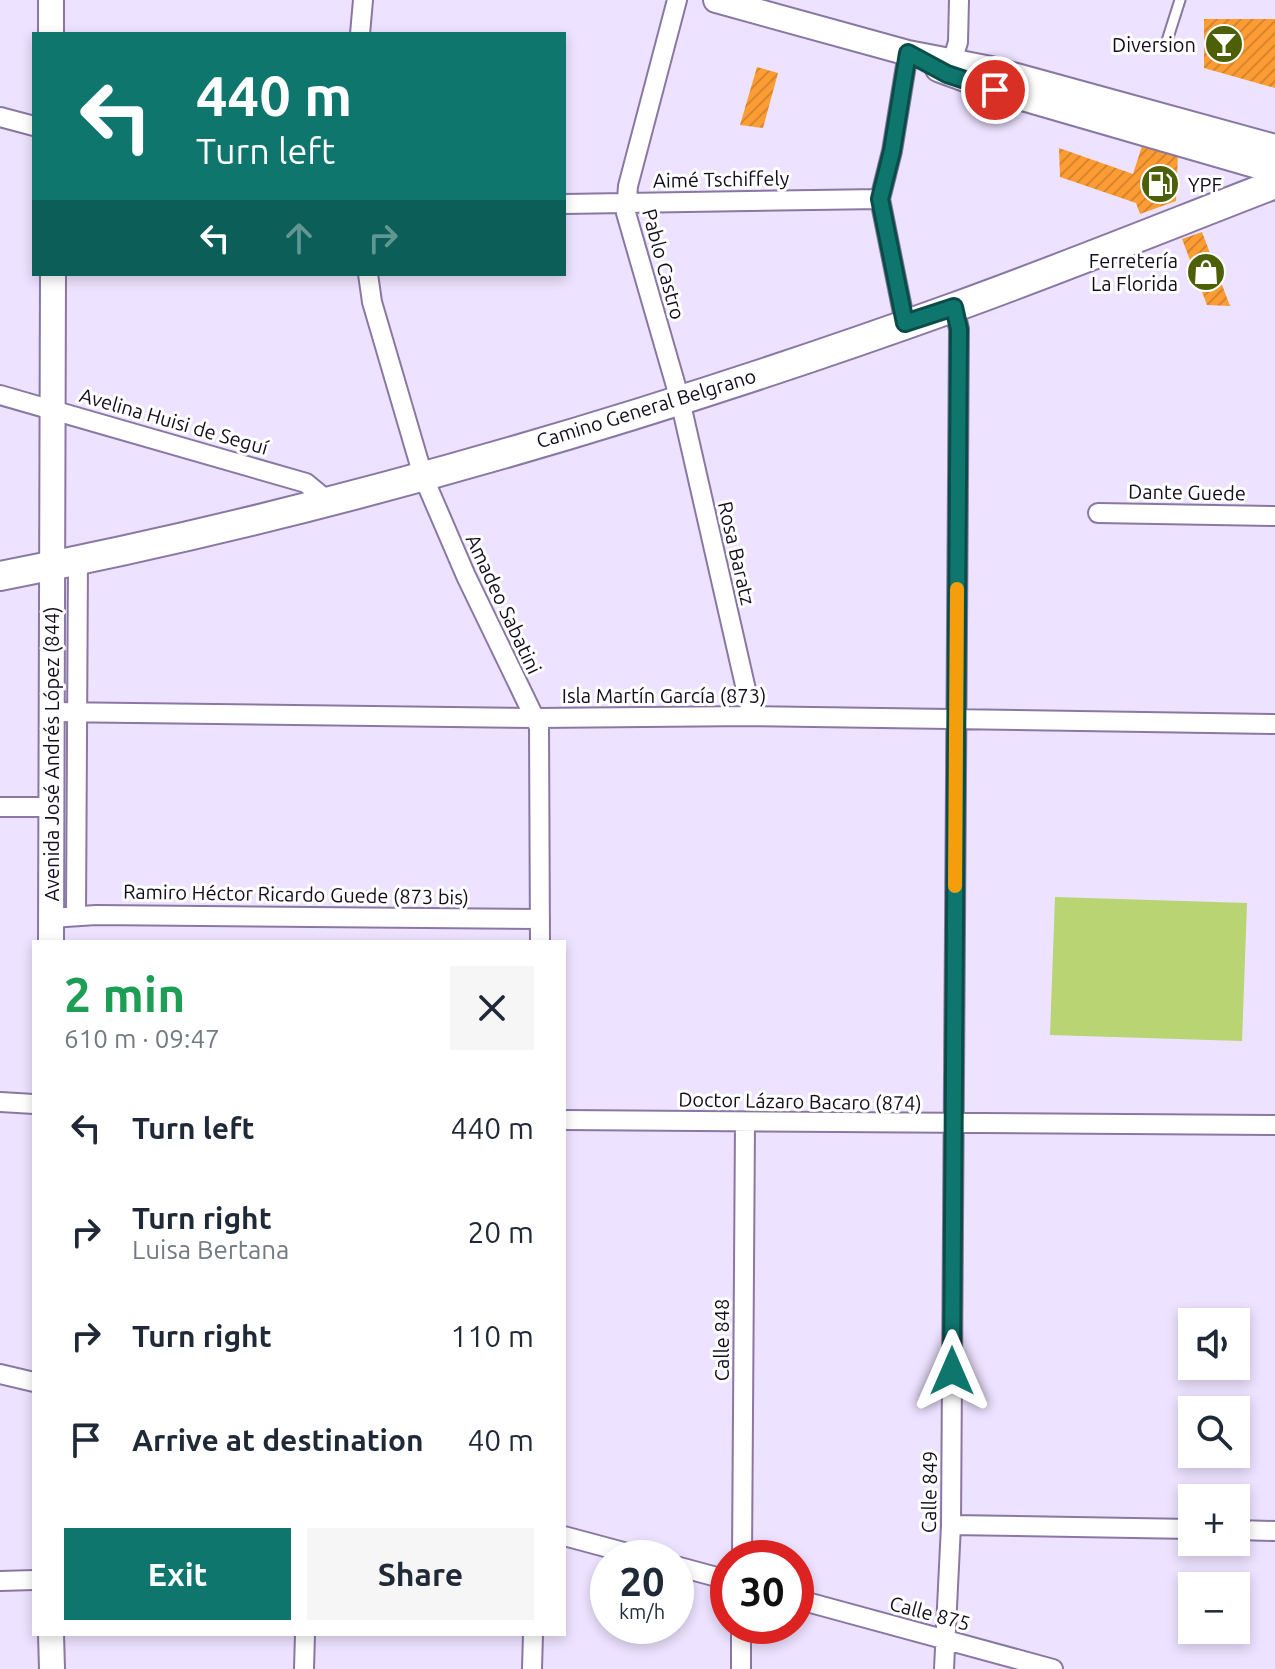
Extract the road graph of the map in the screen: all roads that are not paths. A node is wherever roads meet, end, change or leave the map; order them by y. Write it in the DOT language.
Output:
graph roads {
  1 [pos="51,0"];
  2 [pos="363,0"];
  3 [pos="677,0"];
  4 [pos="716,0"];
  5 [pos="959,0"];
  6 [pos="1180,0"];
  7 [pos="51,32"];
  8 [pos="360,32"];
  9 [pos="1165,47"];
  10 [pos="908,53"];
  11 [pos="950,67"];
  12 [pos="0,117"];
  13 [pos="32,125"];
  14 [pos="1275,147"];
  15 [pos="1275,171"];
  16 [pos="1275,184"];
  17 [pos="880,199"];
  18 [pos="625,202"];
  19 [pos="566,204"];
  20 [pos="53,276"];
  21 [pos="368,276"];
  22 [pos="954,307"];
  23 [pos="905,323"];
  24 [pos="0,395"];
  25 [pos="680,400"];
  26 [pos="53,409"];
  27 [pos="423,476"];
  28 [pos="329,502"];
  29 [pos="1098,513"];
  30 [pos="1275,516"];
  31 [pos="78,560"];
  32 [pos="51,566"];
  33 [pos="0,576"];
  34 [pos="52,712"];
  35 [pos="77,712"];
  36 [pos="752,716"];
  37 [pos="536,718"];
  38 [pos="956,719"];
  39 [pos="1275,724"];
  40 [pos="0,807"];
  41 [pos="52,807"];
  42 [pos="540,919"];
  43 [pos="60,925"];
  44 [pos="540,940"];
  45 [pos="0,1102"];
  46 [pos="32,1104"];
  47 [pos="566,1120"];
  48 [pos="745,1123"];
  49 [pos="954,1124"];
  50 [pos="1275,1125"];
  51 [pos="0,1374"];
  52 [pos="32,1382"];
  53 [pos="951,1525"];
  54 [pos="1178,1529"];
  55 [pos="1250,1530"];
  56 [pos="1275,1531"];
  57 [pos="566,1537"];
  58 [pos="742,1540"];
  59 [pos="590,1543"];
  60 [pos="32,1580"];
  61 [pos="0,1581"];
  62 [pos="814,1604"];
  63 [pos="51,1636"];
  64 [pos="305,1636"];
  65 [pos="533,1636"];
  66 [pos="945,1639"];
  67 [pos="741,1644"];
  68 [pos="52,1669"];
  69 [pos="304,1669"];
  70 [pos="532,1669"];
  71 [pos="741,1669"];
  72 [pos="944,1669"];
  73 [pos="1053,1669"];
  1 -- 7 [label="main road"];
  2 -- 8 [label="street"];
  3 -- 18 [label="street, Pablo Castro"];
  4 -- 10 [label="main road"];
  5 -- 11 [label="street"];
  6 -- 9 [label="lane"];
  10 -- 11 [label="main road"];
  10 -- 17 [label="street"];
  11 -- 14 [label="main road"];
  11 -- 15 [label="main road"];
  12 -- 13 [label="street"];
  16 -- 22 [label="main road, Camino General Belgrano"];
  17 -- 18 [label="street, Aimé Tschiffely"];
  17 -- 23 [label="street"];
  18 -- 19 [label="street, Aimé Tschiffely"];
  18 -- 25 [label="street, Pablo Castro"];
  20 -- 26 [label="main road, Avenida José Andrés López (844)"];
  21 -- 27 [label="street, Amadeo Sabatini"];
  22 -- 23 [label="main road, Camino General Belgrano"];
  22 -- 38 [label="street, Calle 849"];
  23 -- 25 [label="main road, Camino General Belgrano"];
  24 -- 26 [label="street, Avelina Huisi de Seguí"];
  25 -- 27 [label="main road, Camino General Belgrano"];
  25 -- 36 [label="street, Rosa Baratz"];
  26 -- 28 [label="street, Avelina Huisi de Seguí"];
  26 -- 32 [label="main road, Avenida José Andrés López (844)"];
  27 -- 28 [label="main road, Camino General Belgrano"];
  27 -- 37 [label="street, Amadeo Sabatini"];
  28 -- 31 [label="main road, Camino General Belgrano"];
  29 -- 30 [label="street, Dante Guede"];
  31 -- 32 [label="main road, Camino General Belgrano"];
  31 -- 35 [label="street"];
  32 -- 33 [label="main road, Camino General Belgrano"];
  32 -- 34 [label="main road, Avenida José Andrés López (844)"];
  34 -- 35 [label="street, Isla Martín García (873)"];
  34 -- 41 [label="main road, Avenida José Andrés López (844)"];
  35 -- 37 [label="street, Isla Martín García (873)"];
  35 -- 43 [label="street"];
  36 -- 37 [label="street, Isla Martín García (873)"];
  36 -- 38 [label="street, Isla Martín García (873)"];
  37 -- 42 [label="street, Amadeo Sabatini"];
  38 -- 39 [label="street, Isla Martín García (873)"];
  38 -- 49 [label="street, Calle 849"];
  40 -- 41 [label="street"];
  41 -- 43 [label="main road, Avenida José Andrés López (844)"];
  42 -- 43 [label="street, Ramiro Héctor Ricardo Guede (873 bis)"];
  42 -- 44 [label="street, Amadeo Sabatini"];
  45 -- 46 [label="street"];
  47 -- 48 [label="street, Doctor Lázaro Bacaro (874)"];
  48 -- 49 [label="street, Doctor Lázaro Bacaro (874)"];
  48 -- 58 [label="street, Calle 848"];
  49 -- 50 [label="street, Doctor Lázaro Bacaro (874)"];
  49 -- 53 [label="street, Calle 849"];
  51 -- 52 [label="street"];
  53 -- 54 [label="street"];
  53 -- 66 [label="street, Calle 849"];
  55 -- 56 [label="street"];
  57 -- 59 [label="street"];
  60 -- 61 [label="street"];
  62 -- 66 [label="street, Calle 875"];
  63 -- 68 [label="main road"];
  64 -- 69 [label="street"];
  65 -- 70 [label="street"];
  66 -- 72 [label="street, Calle 849"];
  66 -- 73 [label="street, Calle 875"];
  67 -- 71 [label="street"];
}
